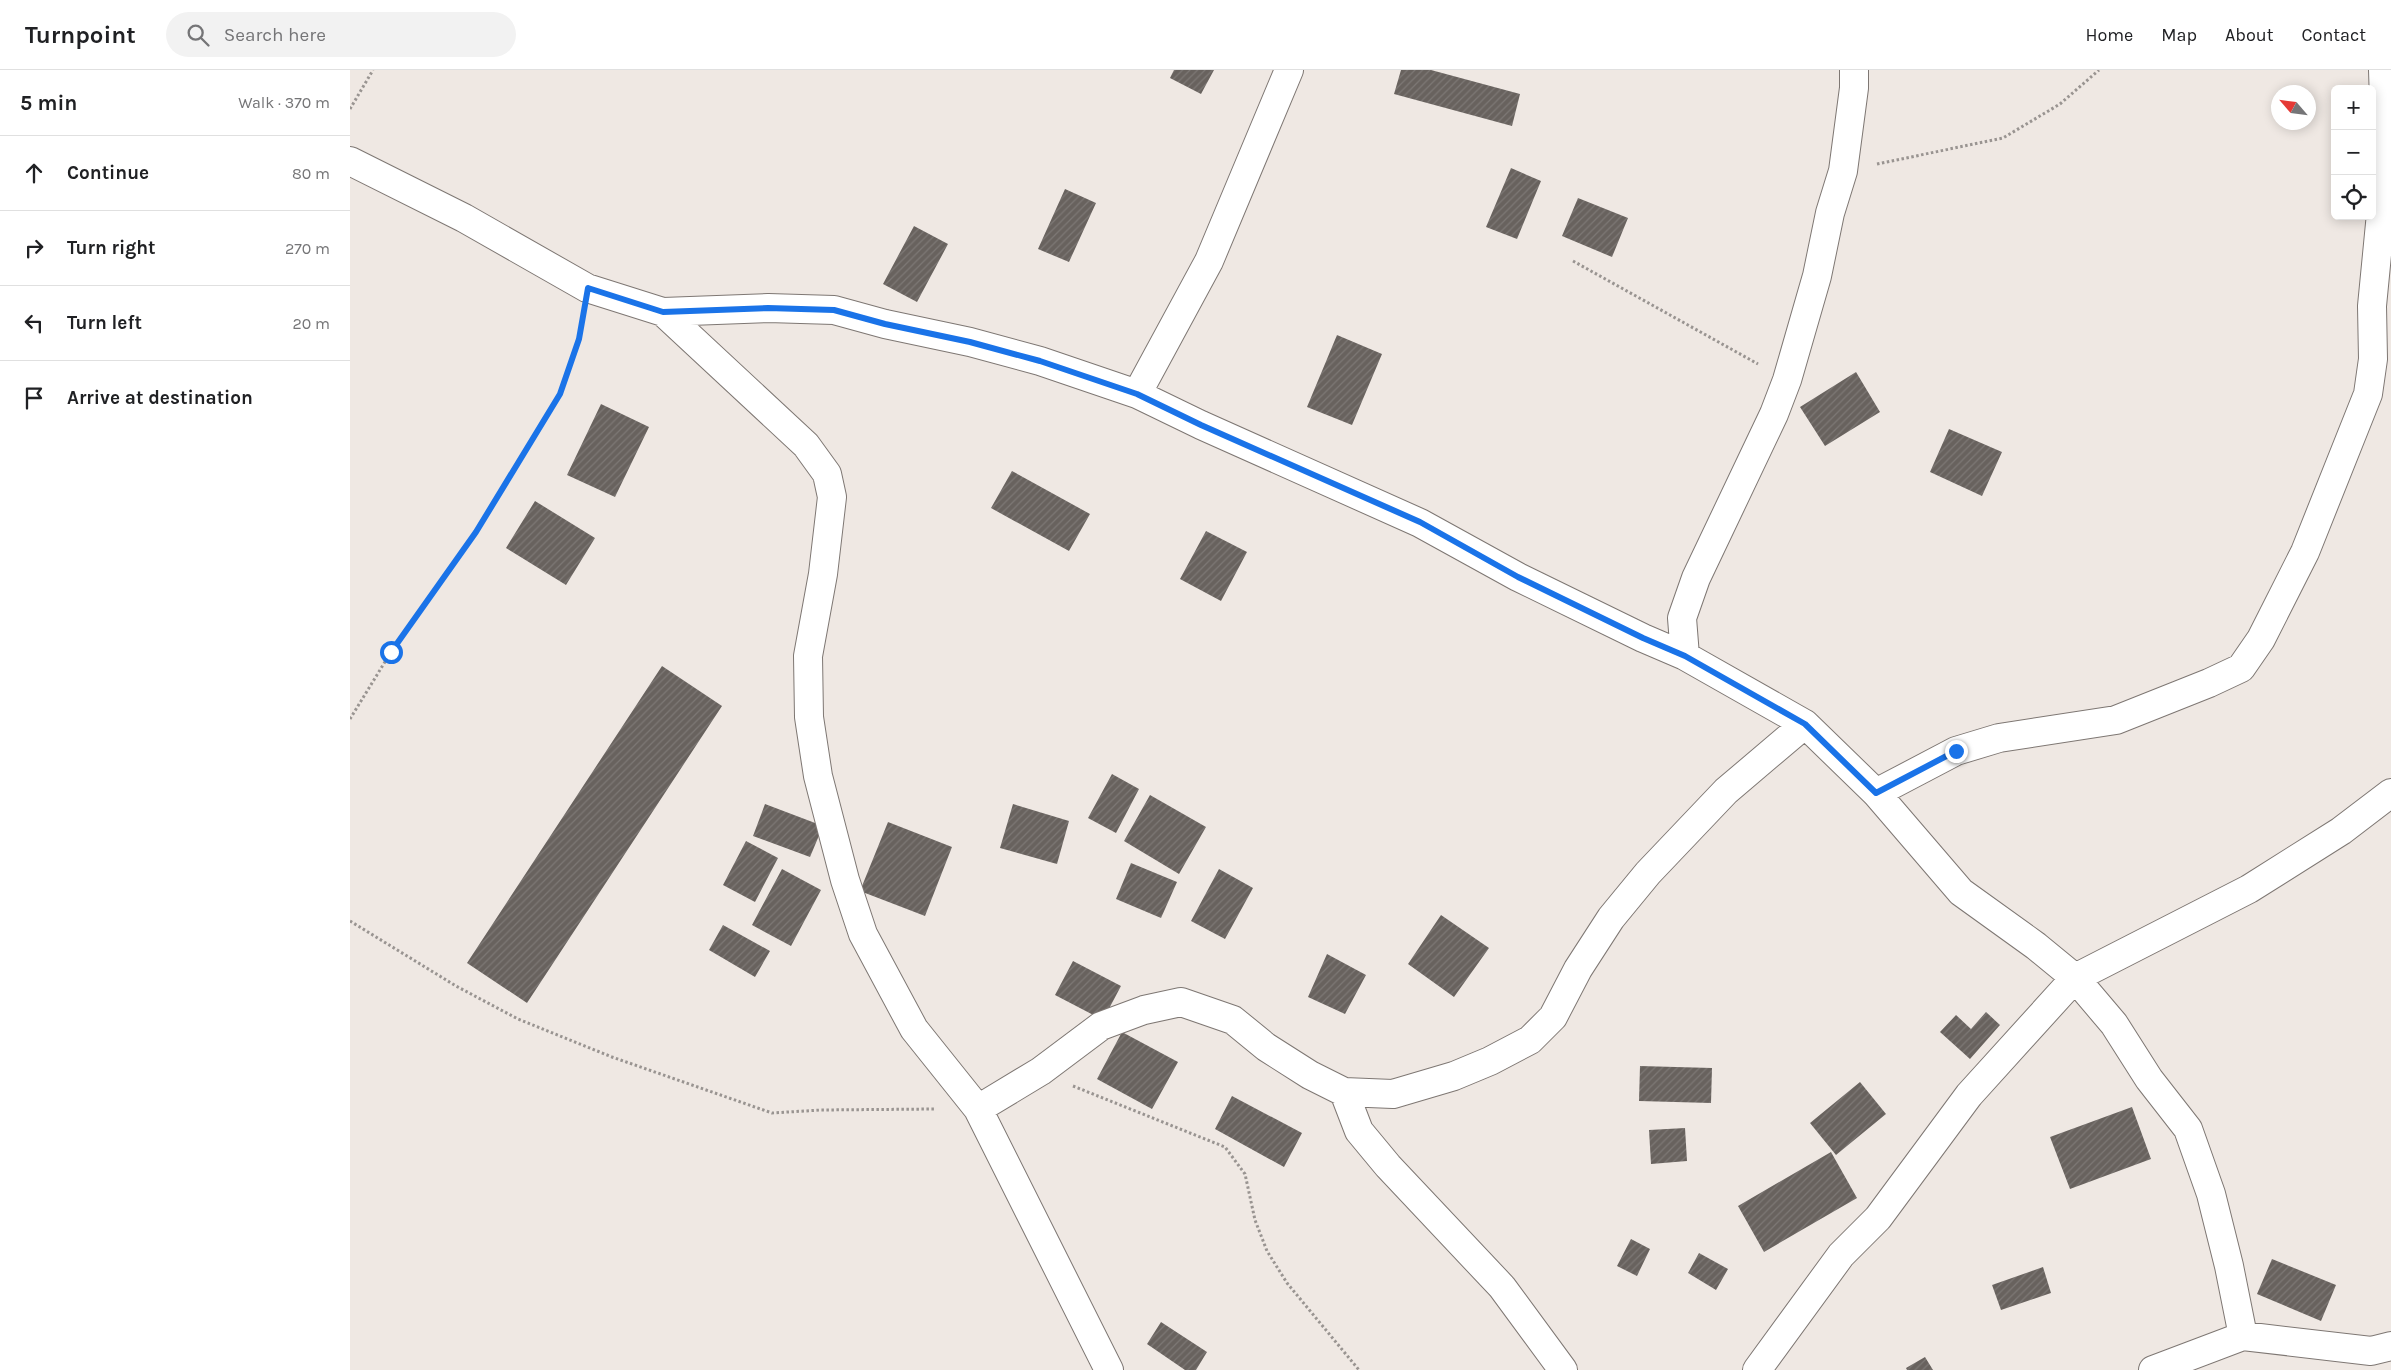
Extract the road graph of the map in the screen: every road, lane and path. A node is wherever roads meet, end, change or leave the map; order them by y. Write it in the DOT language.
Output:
graph roads {
  1 [pos="373,70"];
  2 [pos="1289,70"];
  3 [pos="1854,70"];
  4 [pos="2099,70"];
  5 [pos="2383,70"];
  6 [pos="350,110"];
  7 [pos="350,161"];
  8 [pos="1843,171"];
  9 [pos="1572,261"];
  10 [pos="588,288"];
  11 [pos="663,312"];
  12 [pos="1787,380"];
  13 [pos="1137,394"];
  14 [pos="1685,656"];
  15 [pos="350,719"];
  16 [pos="1805,724"];
  17 [pos="1876,793"];
  18 [pos="2391,793"];
  19 [pos="350,921"];
  20 [pos="2075,978"];
  21 [pos="1041,1071"];
  22 [pos="1344,1092"];
  23 [pos="978,1108"];
  24 [pos="2243,1336"];
  25 [pos="2391,1346"];
  26 [pos="1109,1370"];
  27 [pos="1359,1370"];
  28 [pos="1563,1370"];
  29 [pos="1757,1370"];
  30 [pos="2152,1370"];
  1 -- 6 [label="path"];
  2 -- 13 [label="street"];
  3 -- 8 [label="street"];
  4 -- 8 [label="path"];
  5 -- 17 [label="street"];
  7 -- 10 [label="street"];
  8 -- 12 [label="street"];
  9 -- 12 [label="path"];
  10 -- 11 [label="street"];
  10 -- 15 [label="path"];
  11 -- 13 [label="street"];
  11 -- 23 [label="street"];
  12 -- 14 [label="street"];
  13 -- 14 [label="street"];
  14 -- 16 [label="street"];
  16 -- 17 [label="street"];
  16 -- 22 [label="street"];
  17 -- 20 [label="street"];
  18 -- 20 [label="street"];
  19 -- 23 [label="path"];
  20 -- 24 [label="street"];
  20 -- 29 [label="street"];
  21 -- 22 [label="street"];
  21 -- 23 [label="street"];
  21 -- 27 [label="path"];
  22 -- 28 [label="street"];
  23 -- 26 [label="street"];
  24 -- 25 [label="street"];
  24 -- 30 [label="street"];
}
